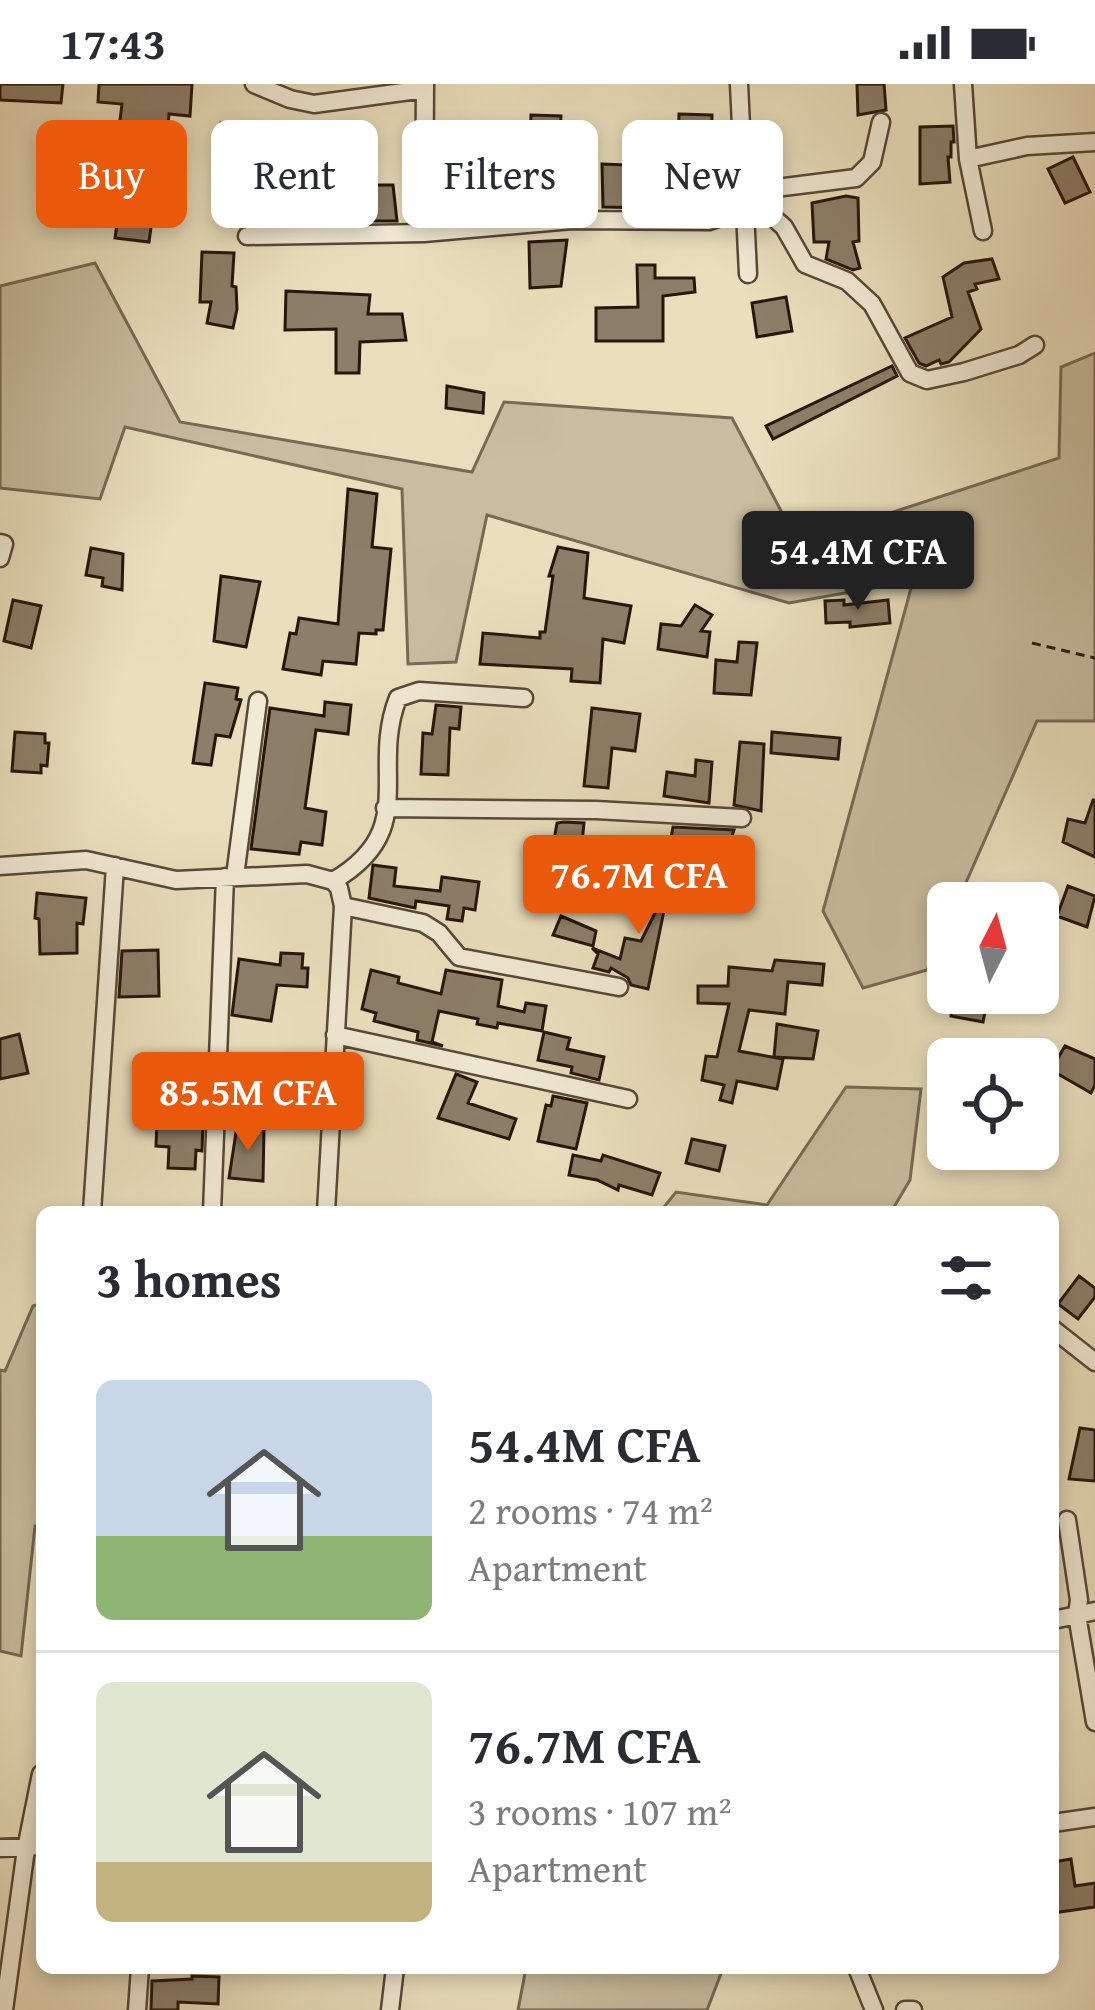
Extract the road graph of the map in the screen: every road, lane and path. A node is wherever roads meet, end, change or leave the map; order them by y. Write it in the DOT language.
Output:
graph roads {
  1 [pos="254,84"];
  2 [pos="739,84"];
  3 [pos="963,84"];
  4 [pos="424,87"];
  5 [pos="741,120"];
  6 [pos="881,122"];
  7 [pos="1095,142"];
  8 [pos="968,158"];
  9 [pos="783,187"];
  10 [pos="622,220"];
  11 [pos="783,226"];
  12 [pos="746,228"];
  13 [pos="983,231"];
  14 [pos="424,233"];
  15 [pos="248,236"];
  16 [pos="748,274"];
  17 [pos="1035,345"];
  18 [pos="0,543"];
  19 [pos="0,557"];
  20 [pos="1032,643"];
  21 [pos="1095,658"];
  22 [pos="524,698"];
  23 [pos="257,701"];
  24 [pos="386,808"];
  25 [pos="742,818"];
  26 [pos="0,866"];
  27 [pos="115,866"];
  28 [pos="230,876"];
  29 [pos="333,881"];
  30 [pos="343,905"];
  31 [pos="619,987"];
  32 [pos="335,1035"];
  33 [pos="628,1100"];
  34 [pos="92,1206"];
  35 [pos="212,1206"];
  36 [pos="326,1206"];
  37 [pos="1059,1334"];
  38 [pos="1095,1361"];
  39 [pos="1066,1520"];
  40 [pos="1086,1613"];
  41 [pos="1095,1722"];
  42 [pos="1095,1817"];
  43 [pos="1059,1822"];
  44 [pos="0,1848"];
  45 [pos="34,1848"];
  46 [pos="140,1974"];
  47 [pos="394,1974"];
  48 [pos="859,1974"];
  49 [pos="4,2010"];
  50 [pos="137,2010"];
  51 [pos="390,2010"];
  52 [pos="874,2010"];
  1 -- 4 [label="street"];
  2 -- 5 [label="street"];
  3 -- 8 [label="street"];
  4 -- 14 [label="street"];
  6 -- 9 [label="street"];
  7 -- 8 [label="street"];
  8 -- 13 [label="street"];
  10 -- 14 [label="street"];
  11 -- 17 [label="street"];
  12 -- 16 [label="street"];
  14 -- 15 [label="street"];
  18 -- 19 [label="street"];
  20 -- 21 [label="path"];
  22 -- 24 [label="street"];
  23 -- 28 [label="street"];
  24 -- 25 [label="street"];
  24 -- 29 [label="street"];
  26 -- 27 [label="street"];
  27 -- 28 [label="street"];
  27 -- 34 [label="street"];
  28 -- 29 [label="street"];
  28 -- 35 [label="street"];
  29 -- 30 [label="street"];
  30 -- 31 [label="street"];
  30 -- 32 [label="street"];
  32 -- 33 [label="street"];
  32 -- 36 [label="street"];
  37 -- 38 [label="street"];
  39 -- 40 [label="street"];
  40 -- 41 [label="street"];
  42 -- 43 [label="street"];
  44 -- 45 [label="street"];
  45 -- 49 [label="street"];
  46 -- 50 [label="street"];
  47 -- 51 [label="street"];
  48 -- 52 [label="street"];
}
